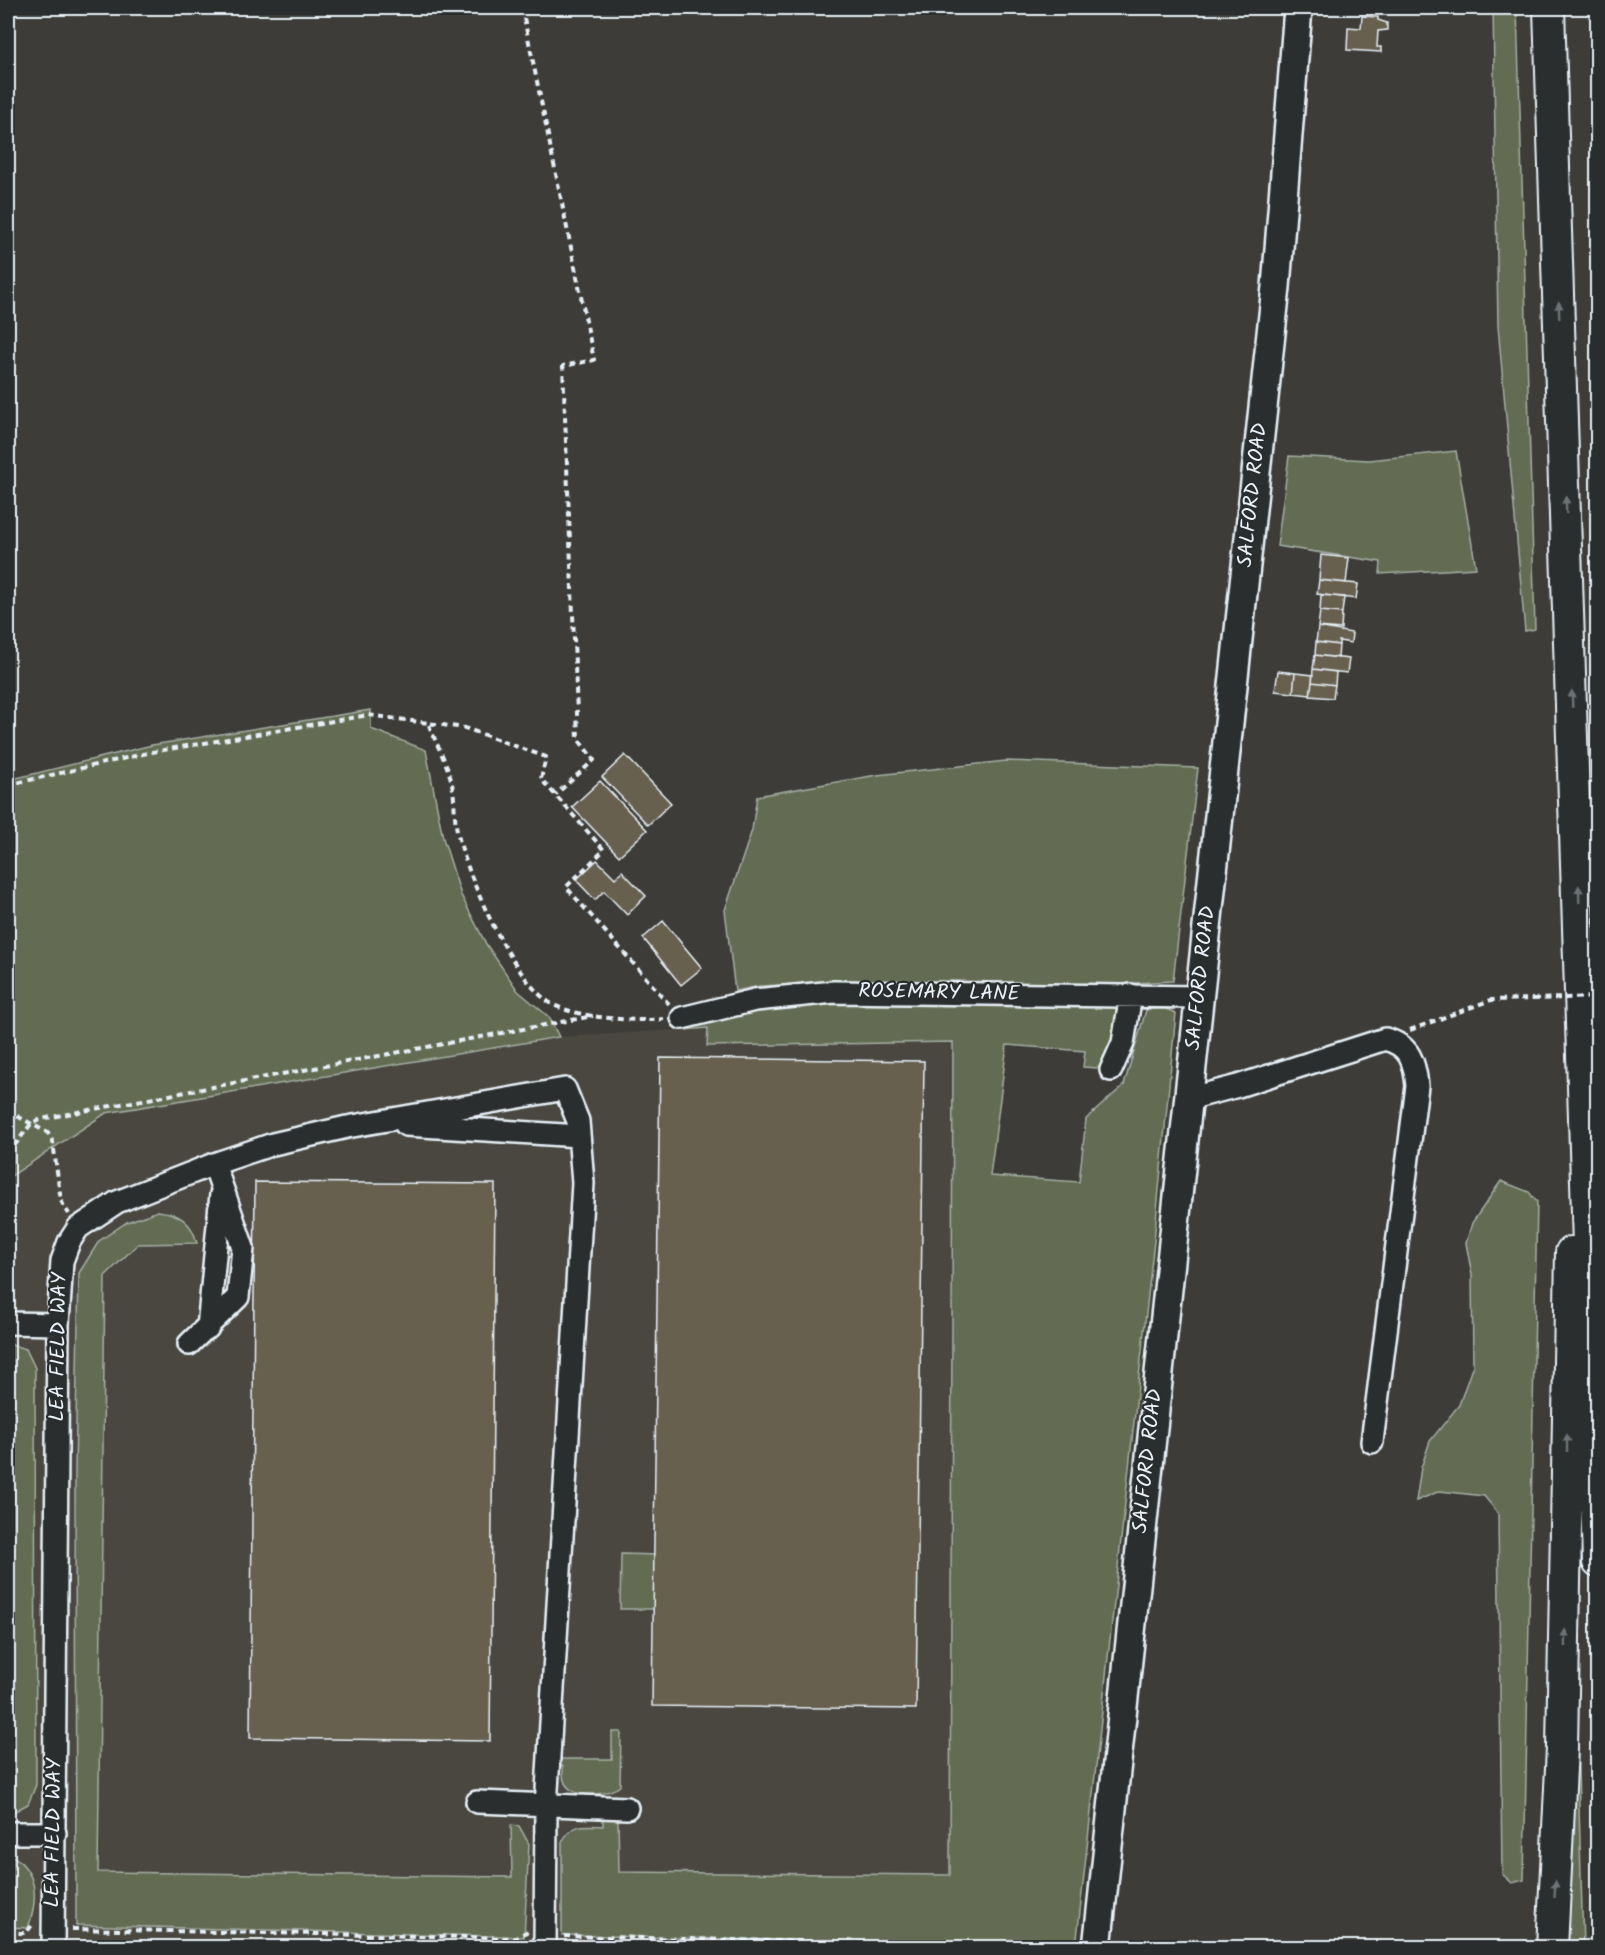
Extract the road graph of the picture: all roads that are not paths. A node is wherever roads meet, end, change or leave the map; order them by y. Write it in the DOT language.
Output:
graph roads {
  1 [pos="1298,8"];
  2 [pos="1549,8"];
  3 [pos="1581,965"];
  4 [pos="1131,995"];
  5 [pos="1198,997"];
  6 [pos="682,1018"];
  7 [pos="1112,1070"];
  8 [pos="1188,1099"];
  9 [pos="371,1123"];
  10 [pos="579,1136"];
  11 [pos="214,1164"];
  12 [pos="8,1323"];
  13 [pos="58,1324"];
  14 [pos="189,1344"];
  15 [pos="1372,1442"];
  16 [pos="1598,1562"];
  17 [pos="477,1802"];
  18 [pos="546,1807"];
  19 [pos="627,1808"];
  20 [pos="8,1833"];
  21 [pos="55,1833"];
  22 [pos="53,1947"];
  23 [pos="545,1947"];
  24 [pos="1097,1947"];
  25 [pos="1552,1947"];
  1 -- 5 [label="main road, SALFORD ROAD"];
  3 -- 2 [label="highway, one-way"];
  3 -- 16 [label="highway"];
  25 -- 3 [label="highway, one-way"];
  4 -- 5 [label="street, ROSEMARY LANE"];
  4 -- 6 [label="street, ROSEMARY LANE"];
  4 -- 7 [label="street"];
  5 -- 8 [label="main road, SALFORD ROAD"];
  8 -- 15 [label="street"];
  8 -- 24 [label="main road, SALFORD ROAD"];
  9 -- 10 [label="street"];
  9 -- 10 [label="street, LEA FIELD WAY"];
  9 -- 11 [label="street, LEA FIELD WAY"];
  10 -- 18 [label="street"];
  11 -- 13 [label="street, LEA FIELD WAY"];
  11 -- 14 [label="street"];
  12 -- 13 [label="street"];
  13 -- 21 [label="street, LEA FIELD WAY"];
  17 -- 18 [label="street"];
  18 -- 19 [label="street"];
  18 -- 23 [label="street"];
  20 -- 21 [label="street"];
  21 -- 22 [label="street, LEA FIELD WAY"];
}
